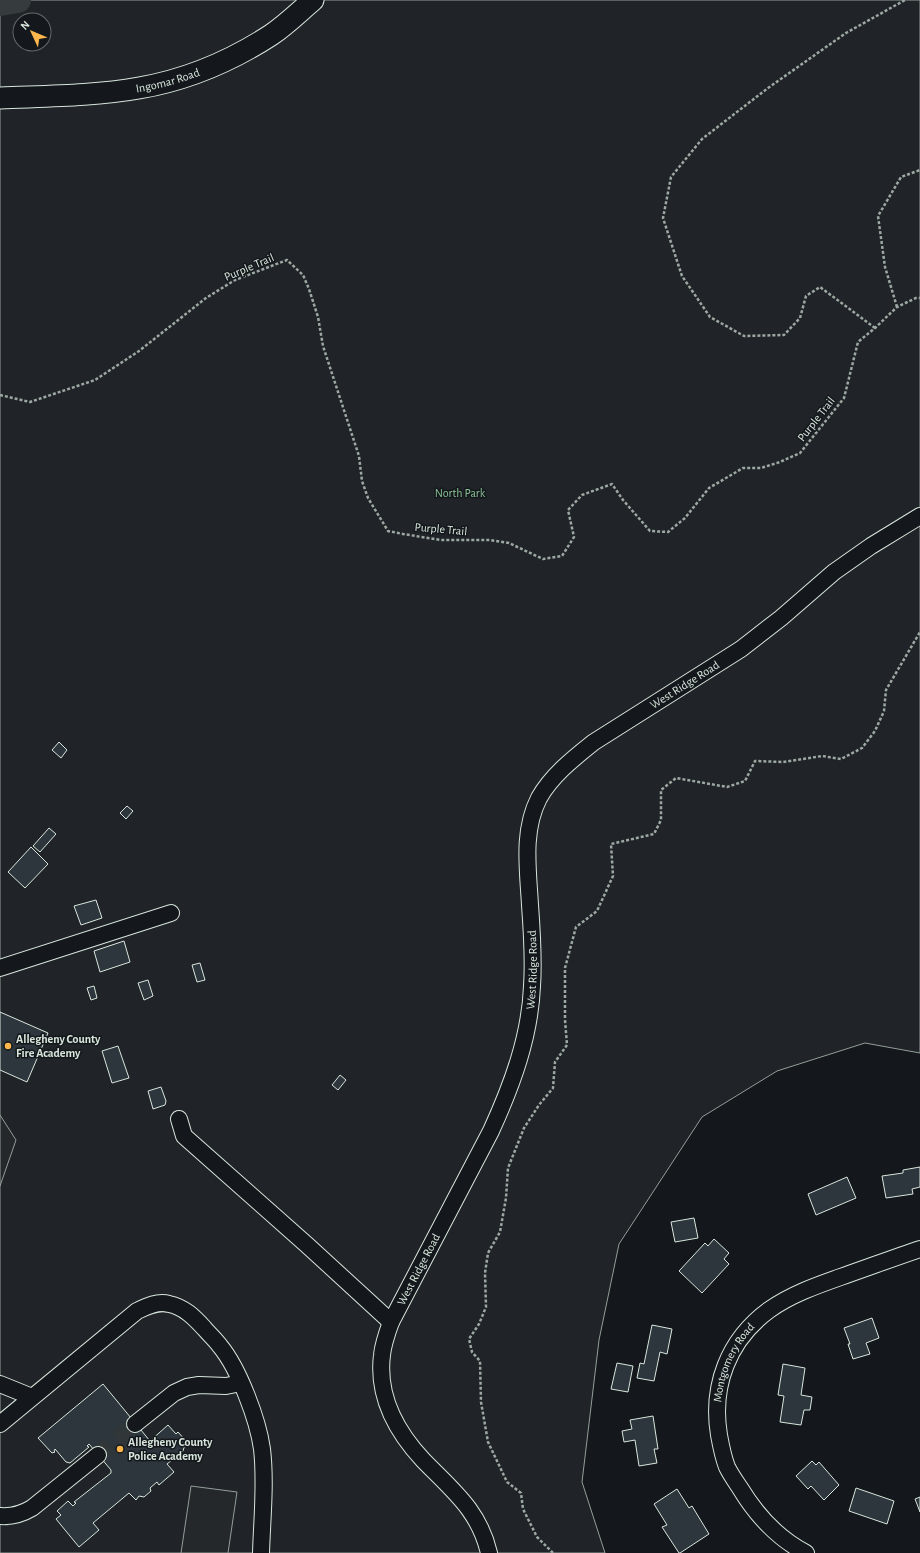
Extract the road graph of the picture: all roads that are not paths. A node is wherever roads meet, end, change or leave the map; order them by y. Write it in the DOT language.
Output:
graph roads {
  1 [pos="313,0"];
  2 [pos="0,98"];
  3 [pos="920,516"];
  4 [pos="171,913"];
  5 [pos="0,968"];
  6 [pos="179,1119"];
  7 [pos="920,1249"];
  8 [pos="391,1322"];
  9 [pos="241,1383"];
  10 [pos="0,1384"];
  11 [pos="32,1397"];
  12 [pos="0,1424"];
  13 [pos="135,1424"];
  14 [pos="98,1455"];
  15 [pos="0,1516"];
  16 [pos="261,1553"];
  17 [pos="489,1553"];
  18 [pos="806,1553"];
  1 -- 2 [label="main road, Ingomar Road"];
  3 -- 8 [label="street, West Ridge Road"];
  4 -- 5 [label="street"];
  6 -- 8 [label="street"];
  7 -- 18 [label="street, Montgomery Road"];
  8 -- 17 [label="street, West Ridge Road"];
  9 -- 11 [label="street"];
  9 -- 13 [label="street"];
  9 -- 16 [label="street"];
  10 -- 11 [label="street"];
  11 -- 12 [label="street"];
  14 -- 15 [label="street"];
}
